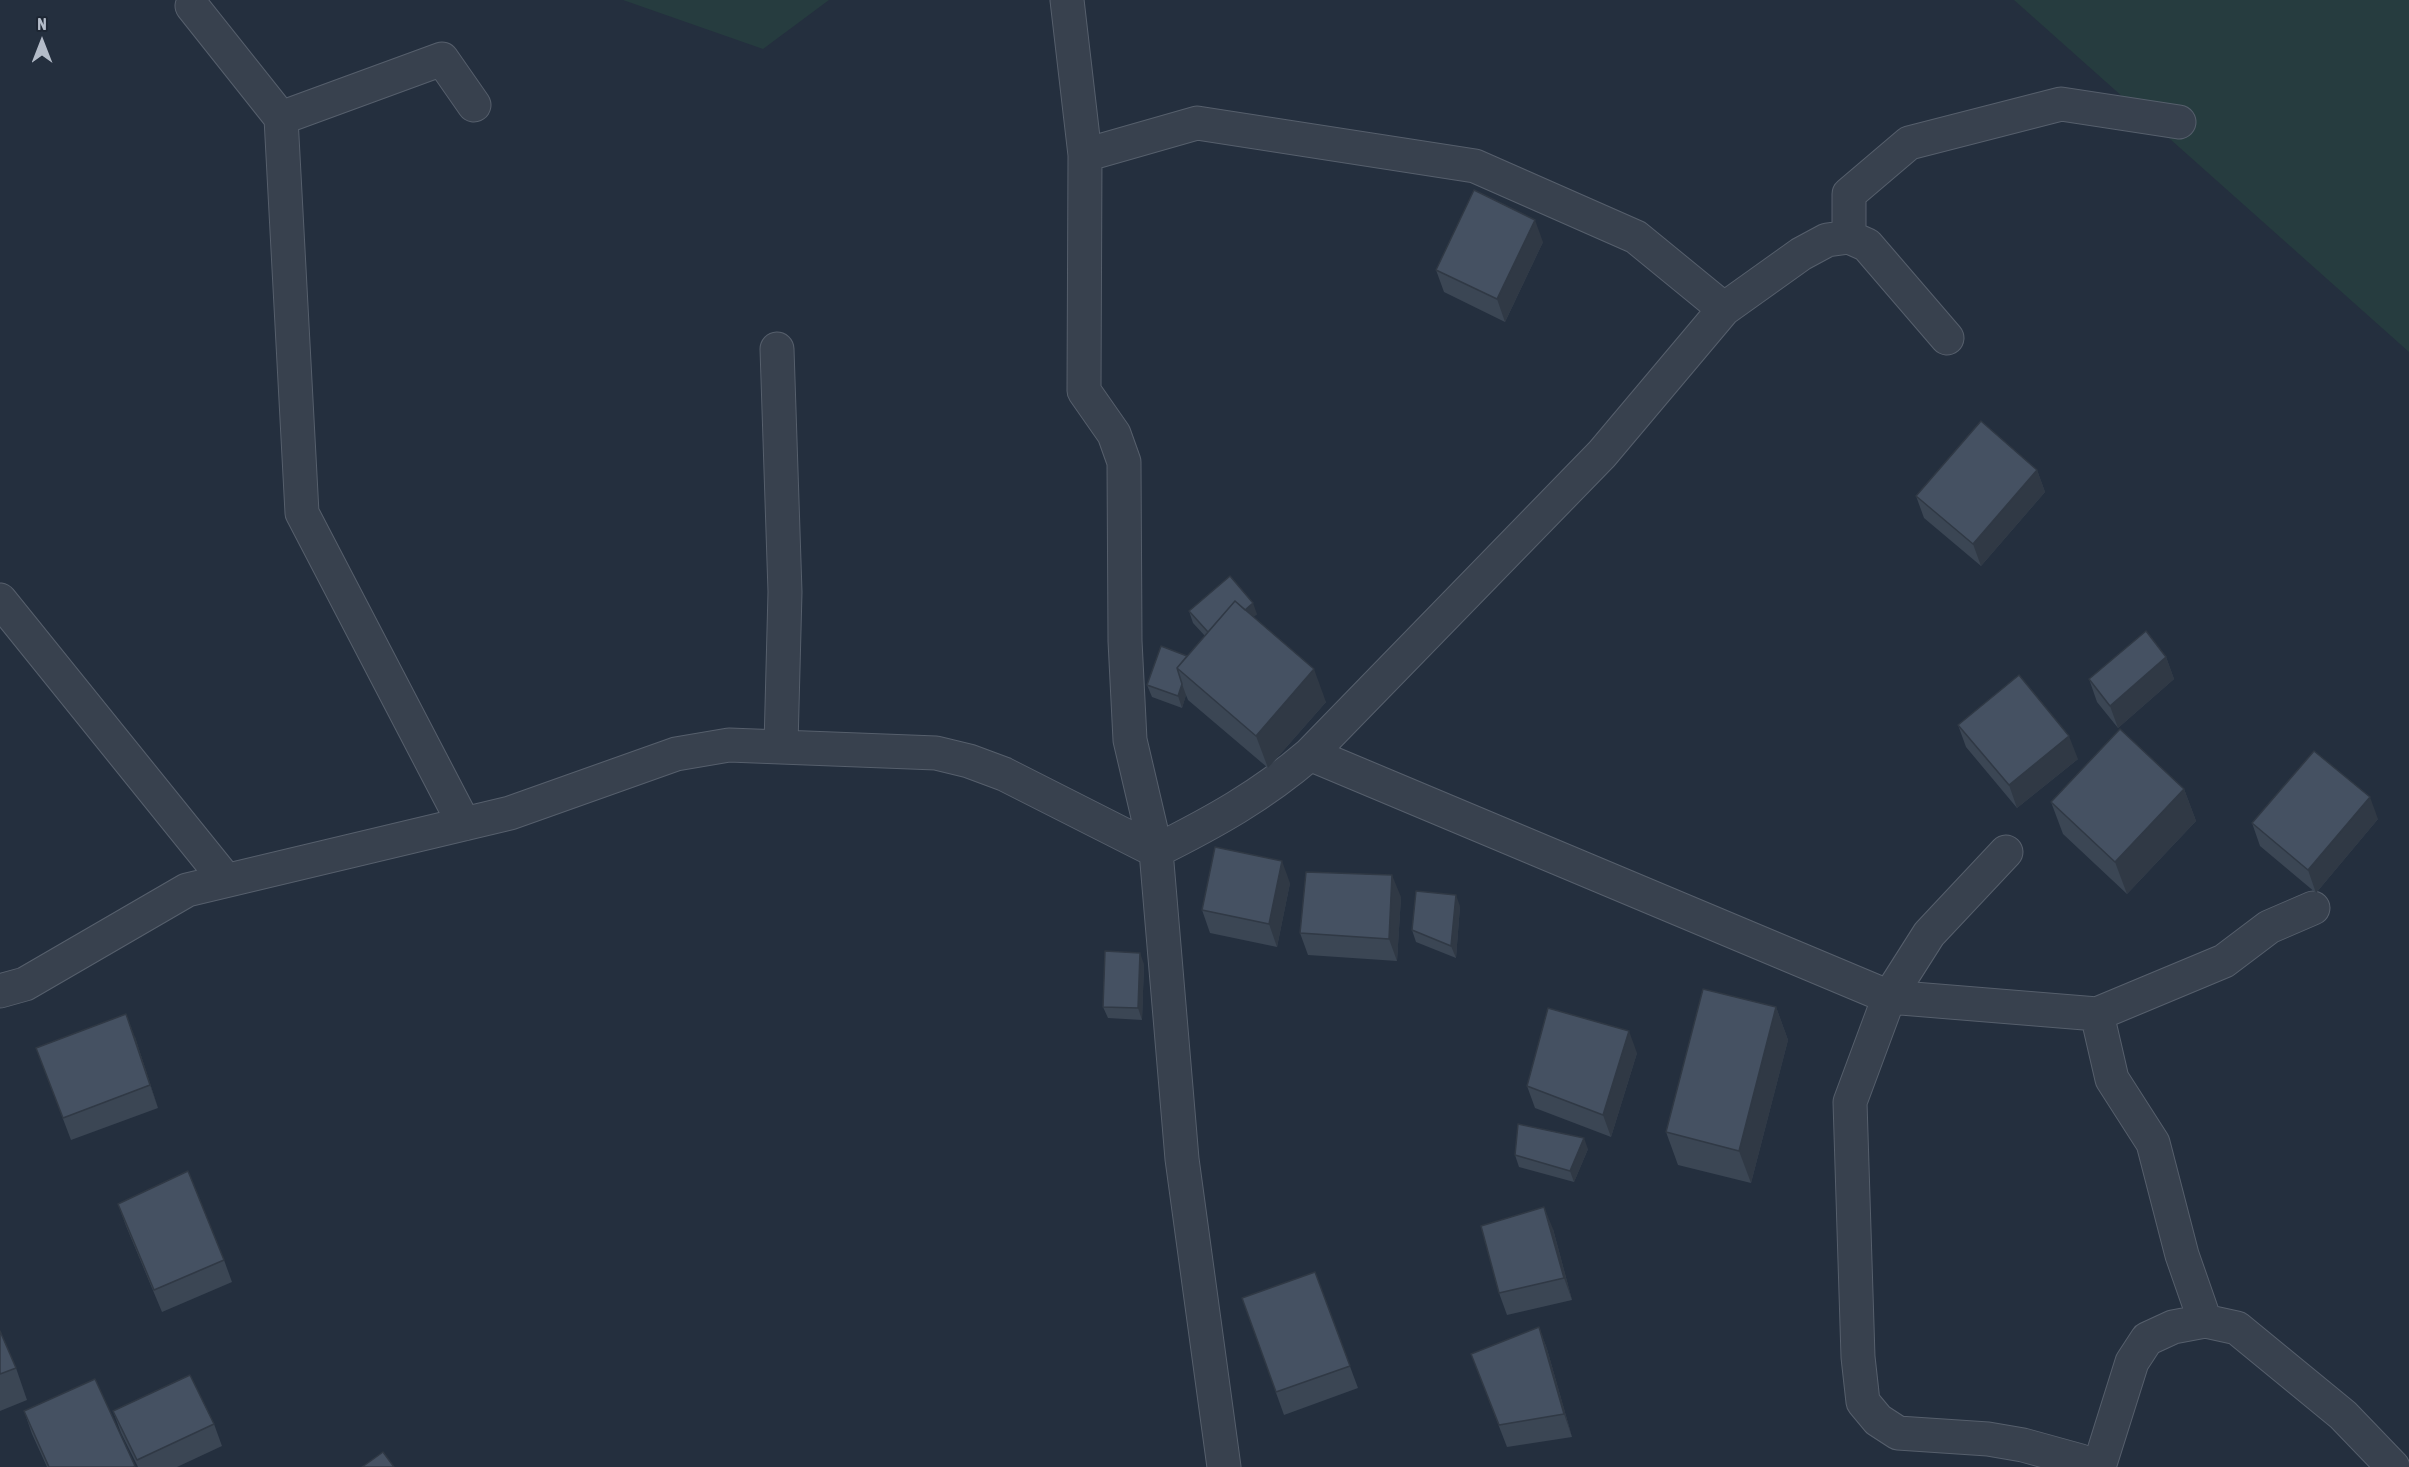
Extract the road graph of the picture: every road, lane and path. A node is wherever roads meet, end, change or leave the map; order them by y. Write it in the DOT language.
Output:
graph roads {
  1 [pos="1067,0"];
  2 [pos="192,6"];
  3 [pos="474,105"];
  4 [pos="281,118"];
  5 [pos="2179,122"];
  6 [pos="1085,155"];
  7 [pos="1849,237"];
  8 [pos="1724,309"];
  9 [pos="1947,338"];
  10 [pos="777,349"];
  11 [pos="0,600"];
  12 [pos="781,745"];
  13 [pos="1310,754"];
  14 [pos="464,824"];
  15 [pos="1156,851"];
  16 [pos="2006,852"];
  17 [pos="225,879"];
  18 [pos="2313,908"];
  19 [pos="0,991"];
  20 [pos="1889,997"];
  21 [pos="2097,1014"];
  22 [pos="2205,1321"];
  23 [pos="1224,1467"];
  24 [pos="2088,1467"];
  25 [pos="2098,1467"];
  26 [pos="2393,1467"];
  1 -- 6 [label="street"];
  2 -- 4 [label="street"];
  3 -- 4 [label="street"];
  4 -- 14 [label="street"];
  5 -- 7 [label="street"];
  6 -- 8 [label="street"];
  6 -- 15 [label="street"];
  7 -- 8 [label="street"];
  7 -- 9 [label="street"];
  8 -- 13 [label="street"];
  10 -- 12 [label="street"];
  11 -- 17 [label="street"];
  12 -- 14 [label="street"];
  12 -- 15 [label="street"];
  13 -- 15 [label="street"];
  13 -- 20 [label="street"];
  14 -- 17 [label="street"];
  15 -- 23 [label="street"];
  16 -- 20 [label="street"];
  17 -- 19 [label="street"];
  18 -- 21 [label="street"];
  20 -- 21 [label="street"];
  20 -- 24 [label="street"];
  21 -- 22 [label="street"];
  22 -- 25 [label="street"];
  22 -- 26 [label="street"];
}
